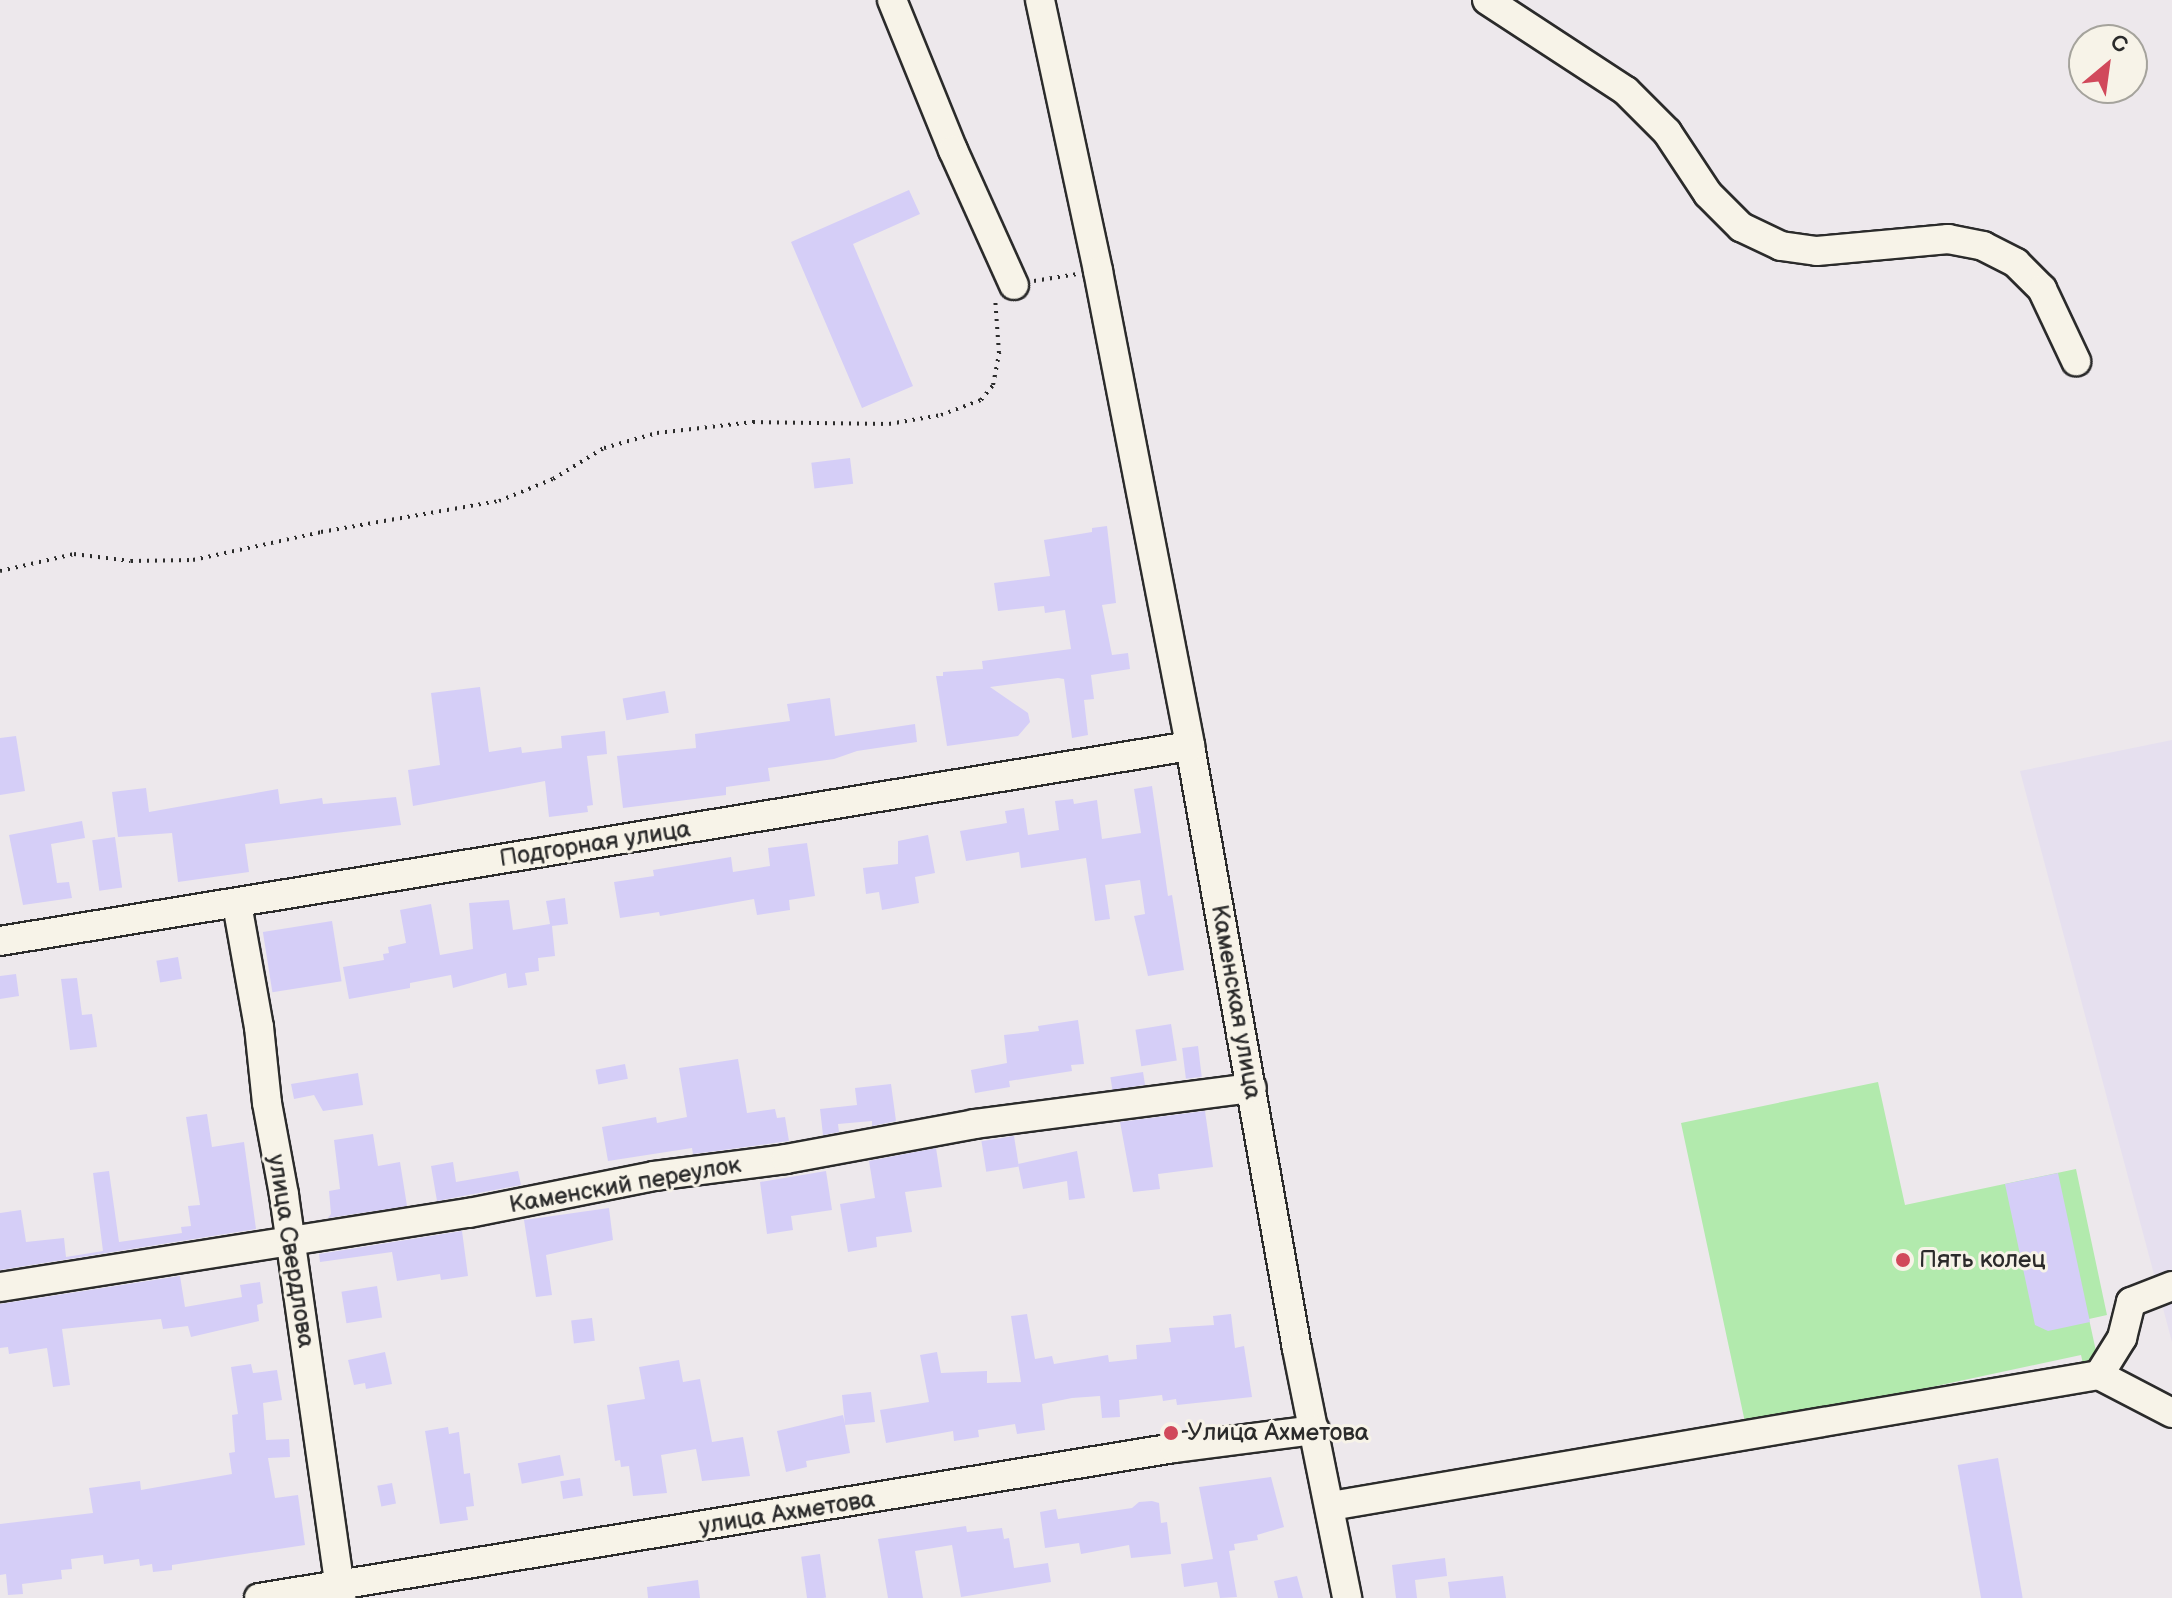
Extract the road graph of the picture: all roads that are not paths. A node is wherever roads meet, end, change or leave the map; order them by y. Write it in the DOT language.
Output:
graph roads {
  1 [pos="1040,0"];
  2 [pos="1487,0"];
  3 [pos="898,5"];
  4 [pos="1014,285"];
  5 [pos="2076,361"];
  6 [pos="1190,746"];
  7 [pos="237,904"];
  8 [pos="0,941"];
  9 [pos="1252,1088"];
  10 [pos="291,1242"];
  11 [pos="2172,1286"];
  12 [pos="0,1287"];
  13 [pos="2099,1375"];
  14 [pos="2172,1413"];
  15 [pos="1315,1430"];
  16 [pos="1331,1506"];
  17 [pos="340,1592"];
  18 [pos="259,1598"];
  19 [pos="1347,1598"];
  1 -- 6 [label="street, Каменская улица"];
  2 -- 5 [label="street"];
  3 -- 4 [label="street"];
  6 -- 7 [label="street, Подгорная улица"];
  6 -- 9 [label="street, Каменская улица"];
  7 -- 8 [label="street, Подгорная улица"];
  7 -- 10 [label="street, улица Свердлова"];
  9 -- 10 [label="street, Каменский переулок"];
  9 -- 15 [label="street, Каменская улица"];
  10 -- 12 [label="street, Каменский переулок"];
  10 -- 17 [label="street, улица Свердлова"];
  11 -- 13 [label="street"];
  13 -- 14 [label="street"];
  13 -- 16 [label="street"];
  15 -- 16 [label="street, Каменская улица"];
  15 -- 17 [label="street, улица Ахметова"];
  16 -- 19 [label="street, Каменская улица"];
  17 -- 18 [label="street, улица Ахметова"];
}
